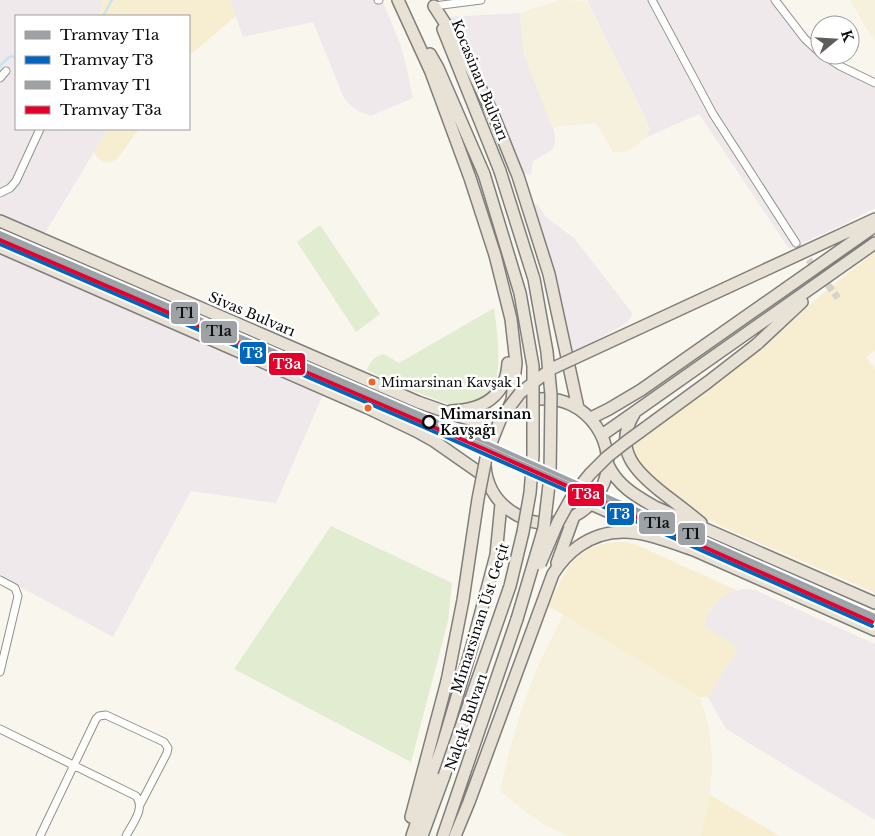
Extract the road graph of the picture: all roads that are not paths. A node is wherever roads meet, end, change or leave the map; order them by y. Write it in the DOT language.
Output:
graph roads {
  1 [pos="399,0"];
  2 [pos="481,0"];
  3 [pos="652,0"];
  4 [pos="775,0"];
  5 [pos="454,2"];
  6 [pos="432,3"];
  7 [pos="810,43"];
  8 [pos="838,65"];
  9 [pos="6,71"];
  10 [pos="0,78"];
  11 [pos="875,83"];
  12 [pos="40,130"];
  13 [pos="0,193"];
  14 [pos="875,219"];
  15 [pos="0,221"];
  16 [pos="875,226"];
  17 [pos="796,243"];
  18 [pos="875,243"];
  19 [pos="0,247"];
  20 [pos="833,273"];
  21 [pos="511,319"];
  22 [pos="578,408"];
  23 [pos="438,410"];
  24 [pos="635,412"];
  25 [pos="504,416"];
  26 [pos="591,418"];
  27 [pos="495,426"];
  28 [pos="602,435"];
  29 [pos="608,465"];
  30 [pos="487,478"];
  31 [pos="501,504"];
  32 [pos="591,504"];
  33 [pos="574,516"];
  34 [pos="710,530"];
  35 [pos="694,550"];
  36 [pos="553,574"];
  37 [pos="0,580"];
  38 [pos="875,603"];
  39 [pos="517,618"];
  40 [pos="875,630"];
  41 [pos="0,672"];
  42 [pos="0,729"];
  43 [pos="73,765"];
  44 [pos="444,776"];
  45 [pos="140,805"];
  46 [pos="40,836"];
  47 [pos="126,836"];
  48 [pos="406,836"];
  49 [pos="412,836"];
  50 [pos="422,836"];
  51 [pos="443,836"];
  52 [pos="455,836"];
  1 -- 21 [label="highway"];
  1 -- 44 [label="highway, Mimarsinan Üst Geçit, bridge"];
  2 -- 5 [label="street"];
  3 -- 17 [label="street"];
  4 -- 7 [label="street"];
  5 -- 6 [label="street"];
  6 -- 22 [label="highway"];
  6 -- 39 [label="highway, Kocasinan Bulvarı, bridge"];
  8 -- 11 [label="street"];
  9 -- 10 [label="street"];
  12 -- 13 [label="street"];
  14 -- 48 [label="highway, bridge"];
  15 -- 23 [label="highway, Sivas Bulvarı"];
  16 -- 26 [label="highway"];
  18 -- 20 [label="highway"];
  19 -- 30 [label="highway"];
  20 -- 24 [label="highway"];
  20 -- 39 [label="highway, bridge"];
  21 -- 23 [label="highway"];
  21 -- 25 [label="highway"];
  22 -- 25 [label="highway"];
  22 -- 26 [label="highway"];
  23 -- 27 [label="highway, Sivas Bulvarı"];
  24 -- 28 [label="highway"];
  24 -- 34 [label="highway"];
  25 -- 27 [label="highway"];
  26 -- 28 [label="highway"];
  27 -- 30 [label="highway"];
  28 -- 29 [label="highway"];
  29 -- 32 [label="highway"];
  29 -- 34 [label="highway"];
  30 -- 31 [label="highway"];
  31 -- 33 [label="highway"];
  31 -- 49 [label="highway"];
  32 -- 33 [label="highway"];
  32 -- 35 [label="highway"];
  33 -- 36 [label="highway"];
  34 -- 38 [label="highway"];
  35 -- 36 [label="highway"];
  35 -- 40 [label="highway"];
  36 -- 52 [label="highway"];
  37 -- 41 [label="street"];
  39 -- 51 [label="highway, Nalçık Bulvarı"];
  42 -- 43 [label="street"];
  43 -- 45 [label="street"];
  43 -- 45 [label="street"];
  43 -- 46 [label="street"];
  44 -- 50 [label="highway, Nalçık Bulvarı"];
  45 -- 47 [label="street"];
}
